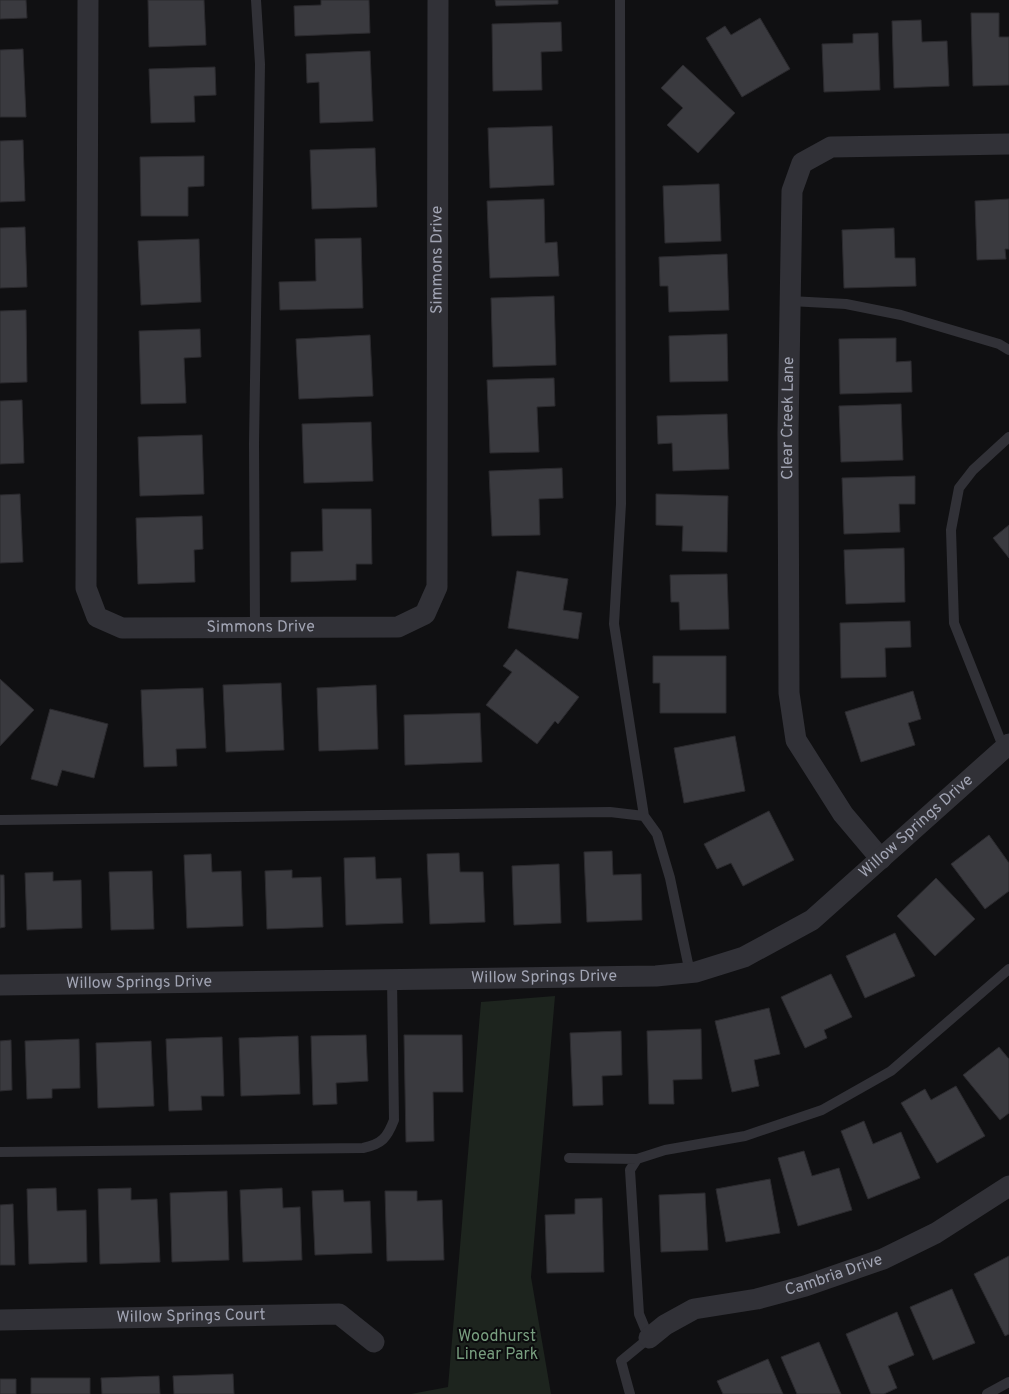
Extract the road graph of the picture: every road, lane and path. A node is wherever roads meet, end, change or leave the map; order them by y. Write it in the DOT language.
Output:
graph roads {
  1 [pos="88,0"];
  2 [pos="256,0"];
  3 [pos="438,0"];
  4 [pos="620,0"];
  5 [pos="1009,144"];
  6 [pos="790,302"];
  7 [pos="1009,350"];
  8 [pos="1009,437"];
  9 [pos="254,628"];
  10 [pos="1006,746"];
  11 [pos="644,816"];
  12 [pos="0,820"];
  13 [pos="881,859"];
  14 [pos="1009,969"];
  15 [pos="690,972"];
  16 [pos="392,979"];
  17 [pos="0,985"];
  18 [pos="0,1152"];
  19 [pos="569,1158"];
  20 [pos="637,1158"];
  21 [pos="1009,1186"];
  22 [pos="0,1320"];
  23 [pos="649,1338"];
  24 [pos="374,1342"];
  25 [pos="1009,1382"];
  26 [pos="630,1394"];
  27 [pos="987,1394"];
  1 -- 9 [label="street, Simmons Drive"];
  2 -- 9 [label="lane"];
  3 -- 9 [label="street, Simmons Drive"];
  4 -- 11 [label="lane"];
  5 -- 6 [label="street, Clear Creek Lane"];
  6 -- 7 [label="lane"];
  6 -- 13 [label="street, Clear Creek Lane"];
  8 -- 10 [label="lane"];
  10 -- 13 [label="street, Willow Springs Drive"];
  11 -- 12 [label="lane"];
  11 -- 15 [label="lane"];
  13 -- 15 [label="street, Willow Springs Drive"];
  14 -- 20 [label="lane"];
  15 -- 16 [label="street, Willow Springs Drive"];
  16 -- 17 [label="street, Willow Springs Drive"];
  16 -- 18 [label="lane"];
  19 -- 20 [label="lane"];
  20 -- 23 [label="lane"];
  21 -- 23 [label="street, Cambria Drive"];
  22 -- 24 [label="street, Willow Springs Court"];
  23 -- 26 [label="lane"];
  25 -- 27 [label="lane"];
}
